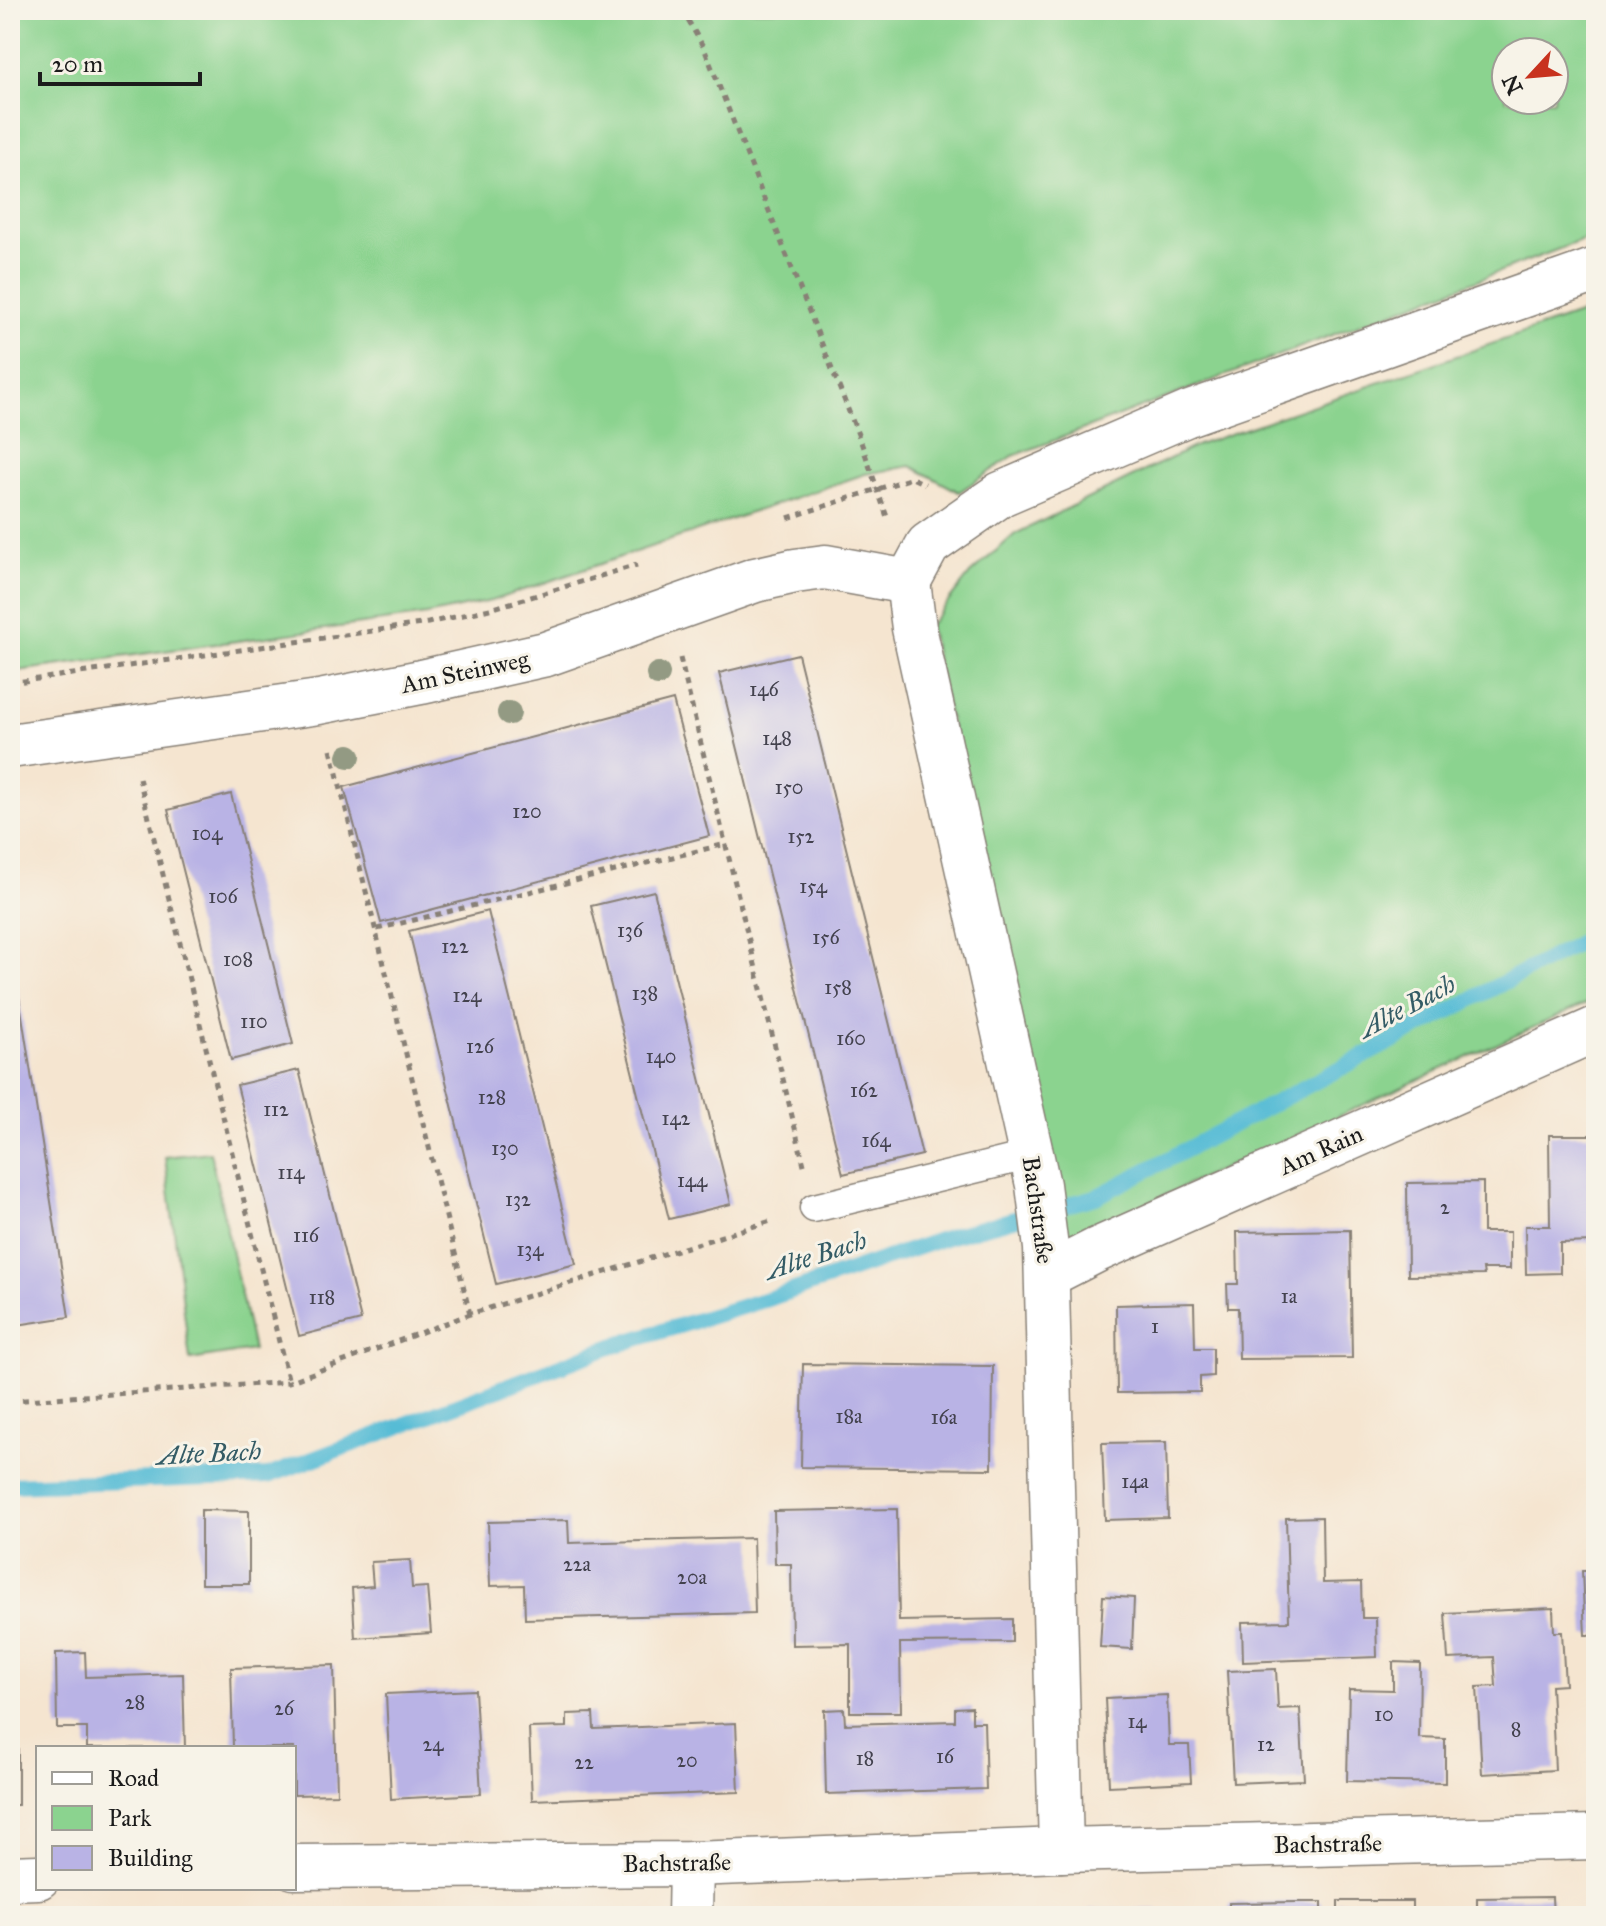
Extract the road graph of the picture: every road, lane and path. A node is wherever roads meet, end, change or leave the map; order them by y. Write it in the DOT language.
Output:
graph roads {
  1 [pos="682,10"];
  2 [pos="1596,270"];
  3 [pos="777,521"];
  4 [pos="643,563"];
  5 [pos="908,582"];
  6 [pos="669,612"];
  7 [pos="10,683"];
  8 [pos="319,702"];
  9 [pos="128,730"];
  10 [pos="10,746"];
  11 [pos="726,844"];
  12 [pos="377,929"];
  13 [pos="1596,1029"];
  14 [pos="1034,1170"];
  15 [pos="814,1208"];
  16 [pos="1047,1262"];
  17 [pos="470,1314"];
  18 [pos="289,1382"];
  19 [pos="10,1401"];
  20 [pos="1596,1837"];
  21 [pos="1061,1850"];
  22 [pos="691,1864"];
  23 [pos="296,1867"];
  24 [pos="36,1877"];
  25 [pos="10,1878"];
  26 [pos="690,1916"];
  1 -- 3 [label="path"];
  2 -- 5 [label="street"];
  4 -- 7 [label="path"];
  5 -- 6 [label="street, Am Steinweg"];
  5 -- 14 [label="street, Bachstraße"];
  6 -- 8 [label="street, Am Steinweg"];
  6 -- 11 [label="path"];
  8 -- 9 [label="street, Am Steinweg"];
  8 -- 12 [label="path"];
  9 -- 10 [label="street, Am Steinweg"];
  9 -- 18 [label="path"];
  11 -- 12 [label="path"];
  11 -- 15 [label="path"];
  12 -- 17 [label="path"];
  13 -- 16 [label="street, Am Rain"];
  14 -- 15 [label="lane"];
  14 -- 16 [label="street, Bachstraße"];
  15 -- 17 [label="path"];
  16 -- 21 [label="street, Bachstraße"];
  17 -- 18 [label="path"];
  18 -- 19 [label="path"];
  20 -- 21 [label="street, Bachstraße"];
  21 -- 22 [label="street, Bachstraße"];
  22 -- 23 [label="street, Bachstraße"];
  22 -- 26 [label="street"];
  24 -- 25 [label="street"];
}
